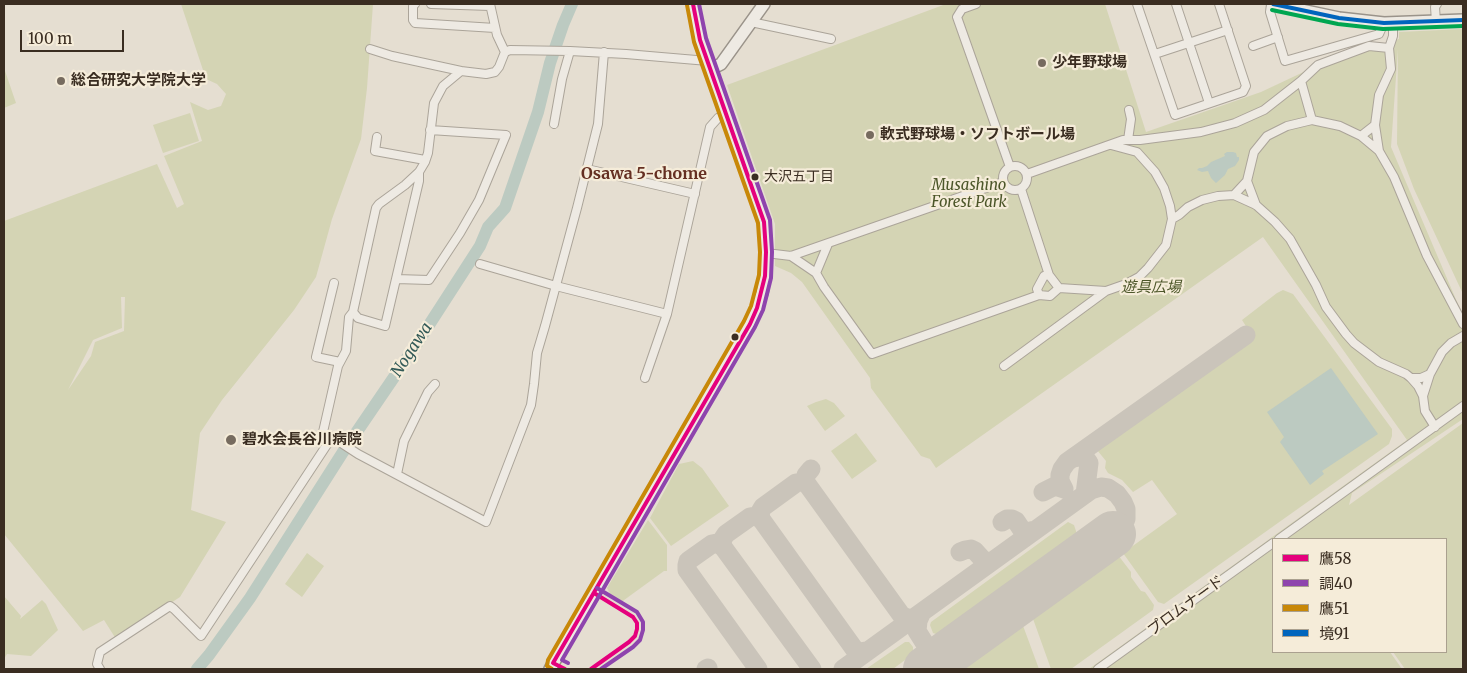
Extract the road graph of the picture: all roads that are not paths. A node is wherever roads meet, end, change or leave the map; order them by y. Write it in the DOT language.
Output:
graph roads {
  1 [pos="416,4"];
  2 [pos="431,4"];
  3 [pos="693,4"];
  4 [pos="764,4"];
  5 [pos="976,4"];
  6 [pos="1136,4"];
  7 [pos="1176,4"];
  8 [pos="1219,4"];
  9 [pos="1272,4"];
  10 [pos="1437,4"];
  11 [pos="490,5"];
  12 [pos="1463,20"];
  13 [pos="751,22"];
  14 [pos="1436,22"];
  15 [pos="1388,23"];
  16 [pos="495,28"];
  17 [pos="1228,30"];
  18 [pos="1278,37"];
  19 [pos="831,38"];
  20 [pos="1189,43"];
  21 [pos="1253,46"];
  22 [pos="1389,48"];
  23 [pos="370,49"];
  24 [pos="570,51"];
  25 [pos="505,52"];
  26 [pos="604,52"];
  27 [pos="1155,54"];
  28 [pos="709,65"];
  29 [pos="461,71"];
  30 [pos="1301,81"];
  31 [pos="1209,103"];
  32 [pos="1129,110"];
  33 [pos="726,113"];
  34 [pos="1312,120"];
  35 [pos="554,124"];
  36 [pos="1375,125"];
  37 [pos="430,130"];
  38 [pos="1360,136"];
  39 [pos="377,137"];
  40 [pos="1128,140"];
  41 [pos="1140,140"];
  42 [pos="1111,145"];
  43 [pos="1379,151"];
  44 [pos="1137,152"];
  45 [pos="426,160"];
  46 [pos="1010,167"];
  47 [pos="587,169"];
  48 [pos="419,172"];
  49 [pos="1027,174"];
  50 [pos="1247,181"];
  51 [pos="1003,182"];
  52 [pos="1021,189"];
  53 [pos="695,194"];
  54 [pos="1234,195"];
  55 [pos="1256,205"];
  56 [pos="1172,219"];
  57 [pos="828,244"];
  58 [pos="766,253"];
  59 [pos="791,256"];
  60 [pos="480,264"];
  61 [pos="816,273"];
  62 [pos="1049,275"];
  63 [pos="396,279"];
  64 [pos="334,283"];
  65 [pos="556,286"];
  66 [pos="1059,288"];
  67 [pos="1106,291"];
  68 [pos="1039,294"];
  69 [pos="353,312"];
  70 [pos="667,314"];
  71 [pos="1463,324"];
  72 [pos="1463,336"];
  73 [pos="340,362"];
  74 [pos="1004,366"];
  75 [pos="1430,374"];
  76 [pos="645,378"];
  77 [pos="1411,378"];
  78 [pos="435,384"];
  79 [pos="1423,396"];
  80 [pos="1463,406"];
  81 [pos="1435,426"];
  82 [pos="333,438"];
  83 [pos="397,474"];
  84 [pos="1280,538"];
  85 [pos="1272,544"];
  86 [pos="100,669"];
  87 [pos="550,669"];
  88 [pos="1098,669"];
  1 -- 16 [label="street"];
  2 -- 11 [label="street"];
  3 -- 28 [label="street"];
  4 -- 13 [label="street"];
  5 -- 46 [label="street"];
  6 -- 27 [label="street"];
  7 -- 20 [label="street"];
  8 -- 17 [label="street"];
  9 -- 15 [label="street"];
  9 -- 18 [label="street"];
  10 -- 14 [label="street"];
  11 -- 16 [label="street"];
  12 -- 14 [label="street"];
  13 -- 19 [label="street"];
  13 -- 28 [label="street"];
  14 -- 15 [label="street"];
  15 -- 18 [label="street"];
  15 -- 22 [label="street"];
  16 -- 25 [label="street"];
  17 -- 20 [label="street"];
  17 -- 31 [label="street"];
  18 -- 21 [label="street"];
  20 -- 27 [label="street"];
  20 -- 31 [label="street"];
  22 -- 30 [label="street"];
  22 -- 36 [label="street"];
  23 -- 29 [label="street"];
  24 -- 25 [label="street"];
  24 -- 26 [label="street"];
  24 -- 35 [label="street"];
  25 -- 29 [label="street"];
  26 -- 28 [label="street"];
  26 -- 47 [label="street"];
  27 -- 31 [label="street"];
  28 -- 33 [label="street"];
  29 -- 37 [label="street"];
  30 -- 34 [label="street"];
  30 -- 41 [label="street"];
  32 -- 40 [label="street"];
  33 -- 53 [label="street"];
  33 -- 58 [label="street"];
  34 -- 38 [label="street"];
  34 -- 50 [label="street"];
  36 -- 38 [label="street"];
  36 -- 43 [label="street"];
  37 -- 45 [label="street"];
  37 -- 63 [label="street"];
  38 -- 43 [label="street"];
  39 -- 45 [label="street"];
  40 -- 41 [label="street"];
  40 -- 42 [label="street"];
  41 -- 44 [label="street"];
  42 -- 44 [label="street"];
  42 -- 49 [label="street"];
  43 -- 71 [label="street"];
  44 -- 56 [label="street"];
  45 -- 48 [label="street"];
  46 -- 49 [label="street"];
  46 -- 51 [label="street"];
  47 -- 53 [label="street"];
  47 -- 65 [label="street"];
  48 -- 63 [label="street"];
  48 -- 69 [label="street"];
  49 -- 52 [label="street"];
  50 -- 54 [label="street"];
  50 -- 55 [label="street"];
  51 -- 52 [label="street"];
  51 -- 57 [label="street"];
  52 -- 62 [label="street"];
  53 -- 70 [label="street"];
  54 -- 55 [label="street"];
  54 -- 56 [label="street"];
  55 -- 77 [label="street"];
  56 -- 67 [label="street"];
  57 -- 59 [label="street"];
  57 -- 61 [label="street"];
  58 -- 59 [label="street"];
  58 -- 87 [label="street"];
  59 -- 61 [label="street"];
  60 -- 65 [label="street"];
  61 -- 68 [label="street"];
  62 -- 66 [label="street"];
  62 -- 68 [label="street"];
  63 -- 69 [label="street"];
  64 -- 73 [label="street"];
  65 -- 70 [label="street"];
  65 -- 83 [label="street"];
  66 -- 67 [label="street"];
  66 -- 68 [label="street"];
  67 -- 74 [label="street"];
  69 -- 73 [label="street"];
  70 -- 76 [label="street"];
  72 -- 75 [label="street"];
  73 -- 82 [label="street"];
  75 -- 77 [label="street"];
  75 -- 79 [label="street"];
  77 -- 79 [label="street"];
  78 -- 83 [label="street"];
  79 -- 81 [label="street"];
  80 -- 81 [label="street"];
  81 -- 84 [label="street"];
  82 -- 83 [label="street"];
  82 -- 86 [label="street"];
  85 -- 88 [label="street, プロムナード"];
}
